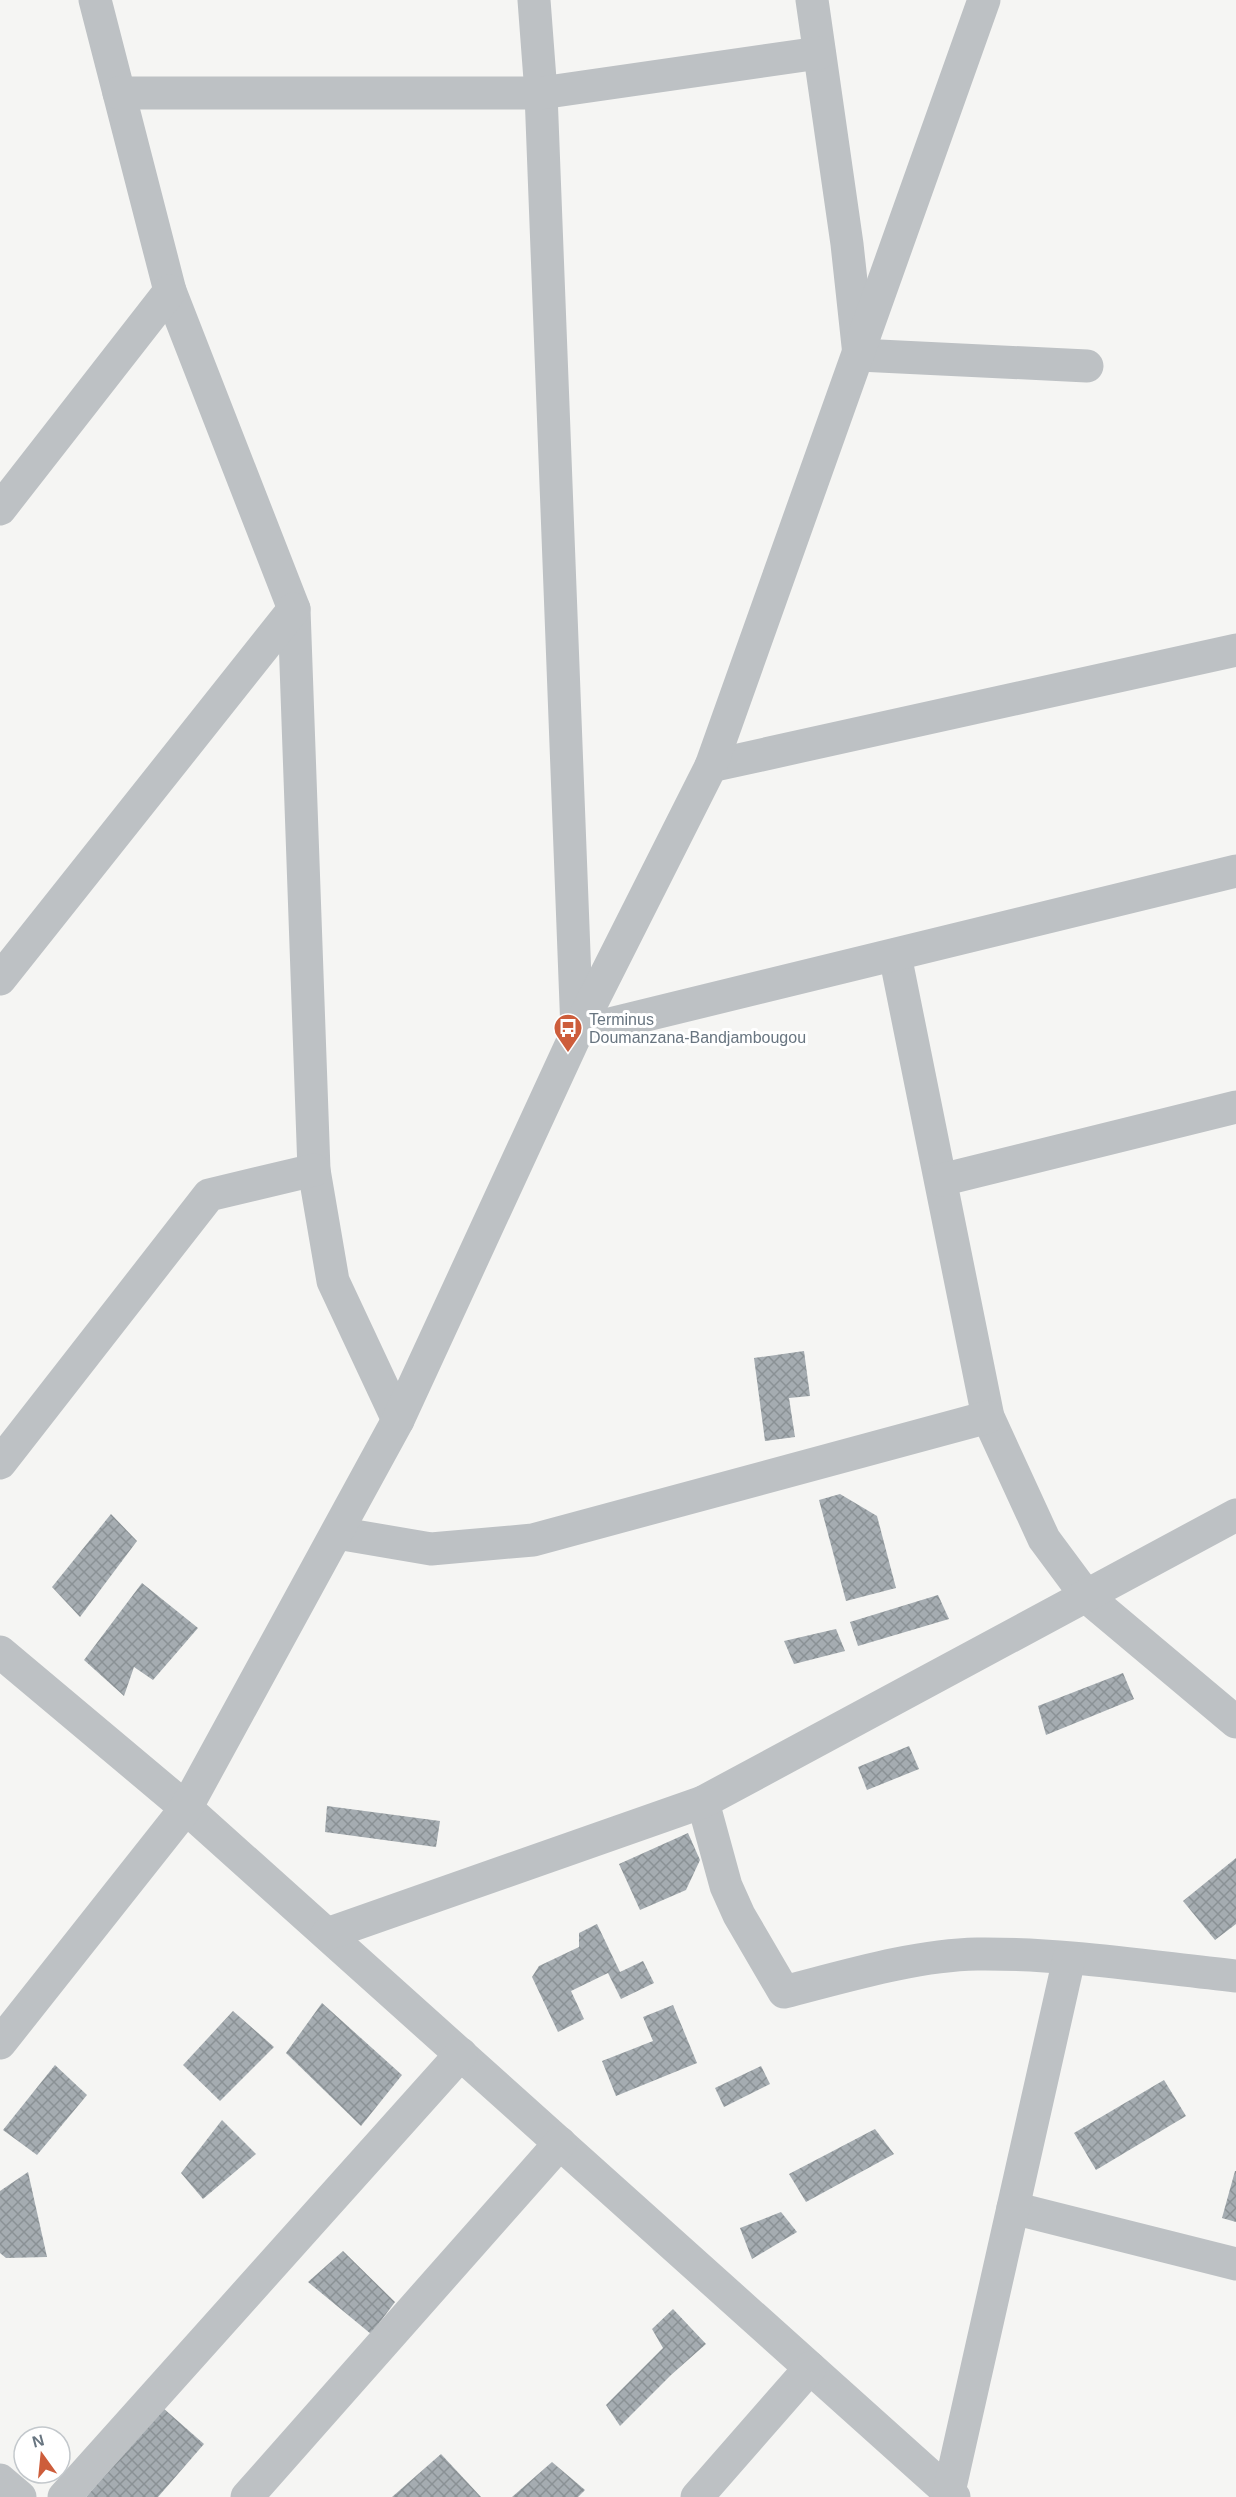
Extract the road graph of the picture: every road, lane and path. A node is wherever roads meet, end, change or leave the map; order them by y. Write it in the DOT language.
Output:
graph roads {
  1 [pos="95,0"];
  2 [pos="534,0"];
  3 [pos="812,0"];
  4 [pos="984,0"];
  5 [pos="819,53"];
  6 [pos="119,93"];
  7 [pos="541,93"];
  8 [pos="170,291"];
  9 [pos="859,355"];
  10 [pos="1087,366"];
  11 [pos="0,508"];
  12 [pos="294,609"];
  13 [pos="1236,650"];
  14 [pos="711,766"];
  15 [pos="1236,871"];
  16 [pos="895,955"];
  17 [pos="0,979"];
  18 [pos="577,1032"];
  19 [pos="1236,1107"];
  20 [pos="314,1170"];
  21 [pos="941,1180"];
  22 [pos="988,1417"];
  23 [pos="398,1420"];
  24 [pos="0,1463"];
  25 [pos="1236,1515"];
  26 [pos="337,1533"];
  27 [pos="1087,1597"];
  28 [pos="0,1652"];
  29 [pos="1236,1722"];
  30 [pos="703,1802"];
  31 [pos="186,1808"];
  32 [pos="327,1934"];
  33 [pos="1069,1959"];
  34 [pos="1236,1976"];
  35 [pos="0,2043"];
  36 [pos="461,2055"];
  37 [pos="560,2143"];
  38 [pos="1013,2208"];
  39 [pos="1236,2264"];
  40 [pos="810,2368"];
  41 [pos="0,2480"];
  42 [pos="951,2495"];
  43 [pos="20,2497"];
  44 [pos="64,2497"];
  45 [pos="247,2497"];
  46 [pos="697,2497"];
  1 -- 6 [label="street"];
  2 -- 7 [label="street"];
  3 -- 5 [label="street"];
  4 -- 9 [label="street"];
  5 -- 7 [label="street"];
  5 -- 9 [label="street"];
  6 -- 7 [label="street"];
  6 -- 8 [label="street"];
  7 -- 18 [label="street"];
  8 -- 11 [label="street"];
  8 -- 12 [label="street"];
  9 -- 10 [label="street"];
  9 -- 14 [label="street"];
  12 -- 17 [label="street"];
  12 -- 20 [label="street"];
  13 -- 14 [label="street"];
  14 -- 18 [label="street"];
  15 -- 16 [label="street"];
  16 -- 18 [label="street"];
  16 -- 21 [label="street"];
  18 -- 23 [label="street"];
  19 -- 21 [label="street"];
  20 -- 23 [label="street"];
  20 -- 24 [label="street"];
  21 -- 22 [label="street"];
  22 -- 26 [label="street"];
  22 -- 27 [label="street"];
  23 -- 26 [label="street"];
  25 -- 27 [label="street"];
  26 -- 31 [label="street"];
  27 -- 29 [label="street"];
  27 -- 30 [label="street"];
  28 -- 31 [label="street"];
  30 -- 32 [label="street"];
  30 -- 33 [label="street"];
  31 -- 32 [label="street"];
  31 -- 35 [label="street"];
  32 -- 36 [label="street"];
  33 -- 34 [label="street"];
  33 -- 38 [label="street"];
  36 -- 37 [label="street"];
  36 -- 44 [label="street"];
  37 -- 40 [label="street"];
  37 -- 45 [label="street"];
  38 -- 39 [label="street"];
  38 -- 42 [label="street"];
  40 -- 42 [label="street"];
  40 -- 46 [label="street"];
  41 -- 43 [label="street"];
}
